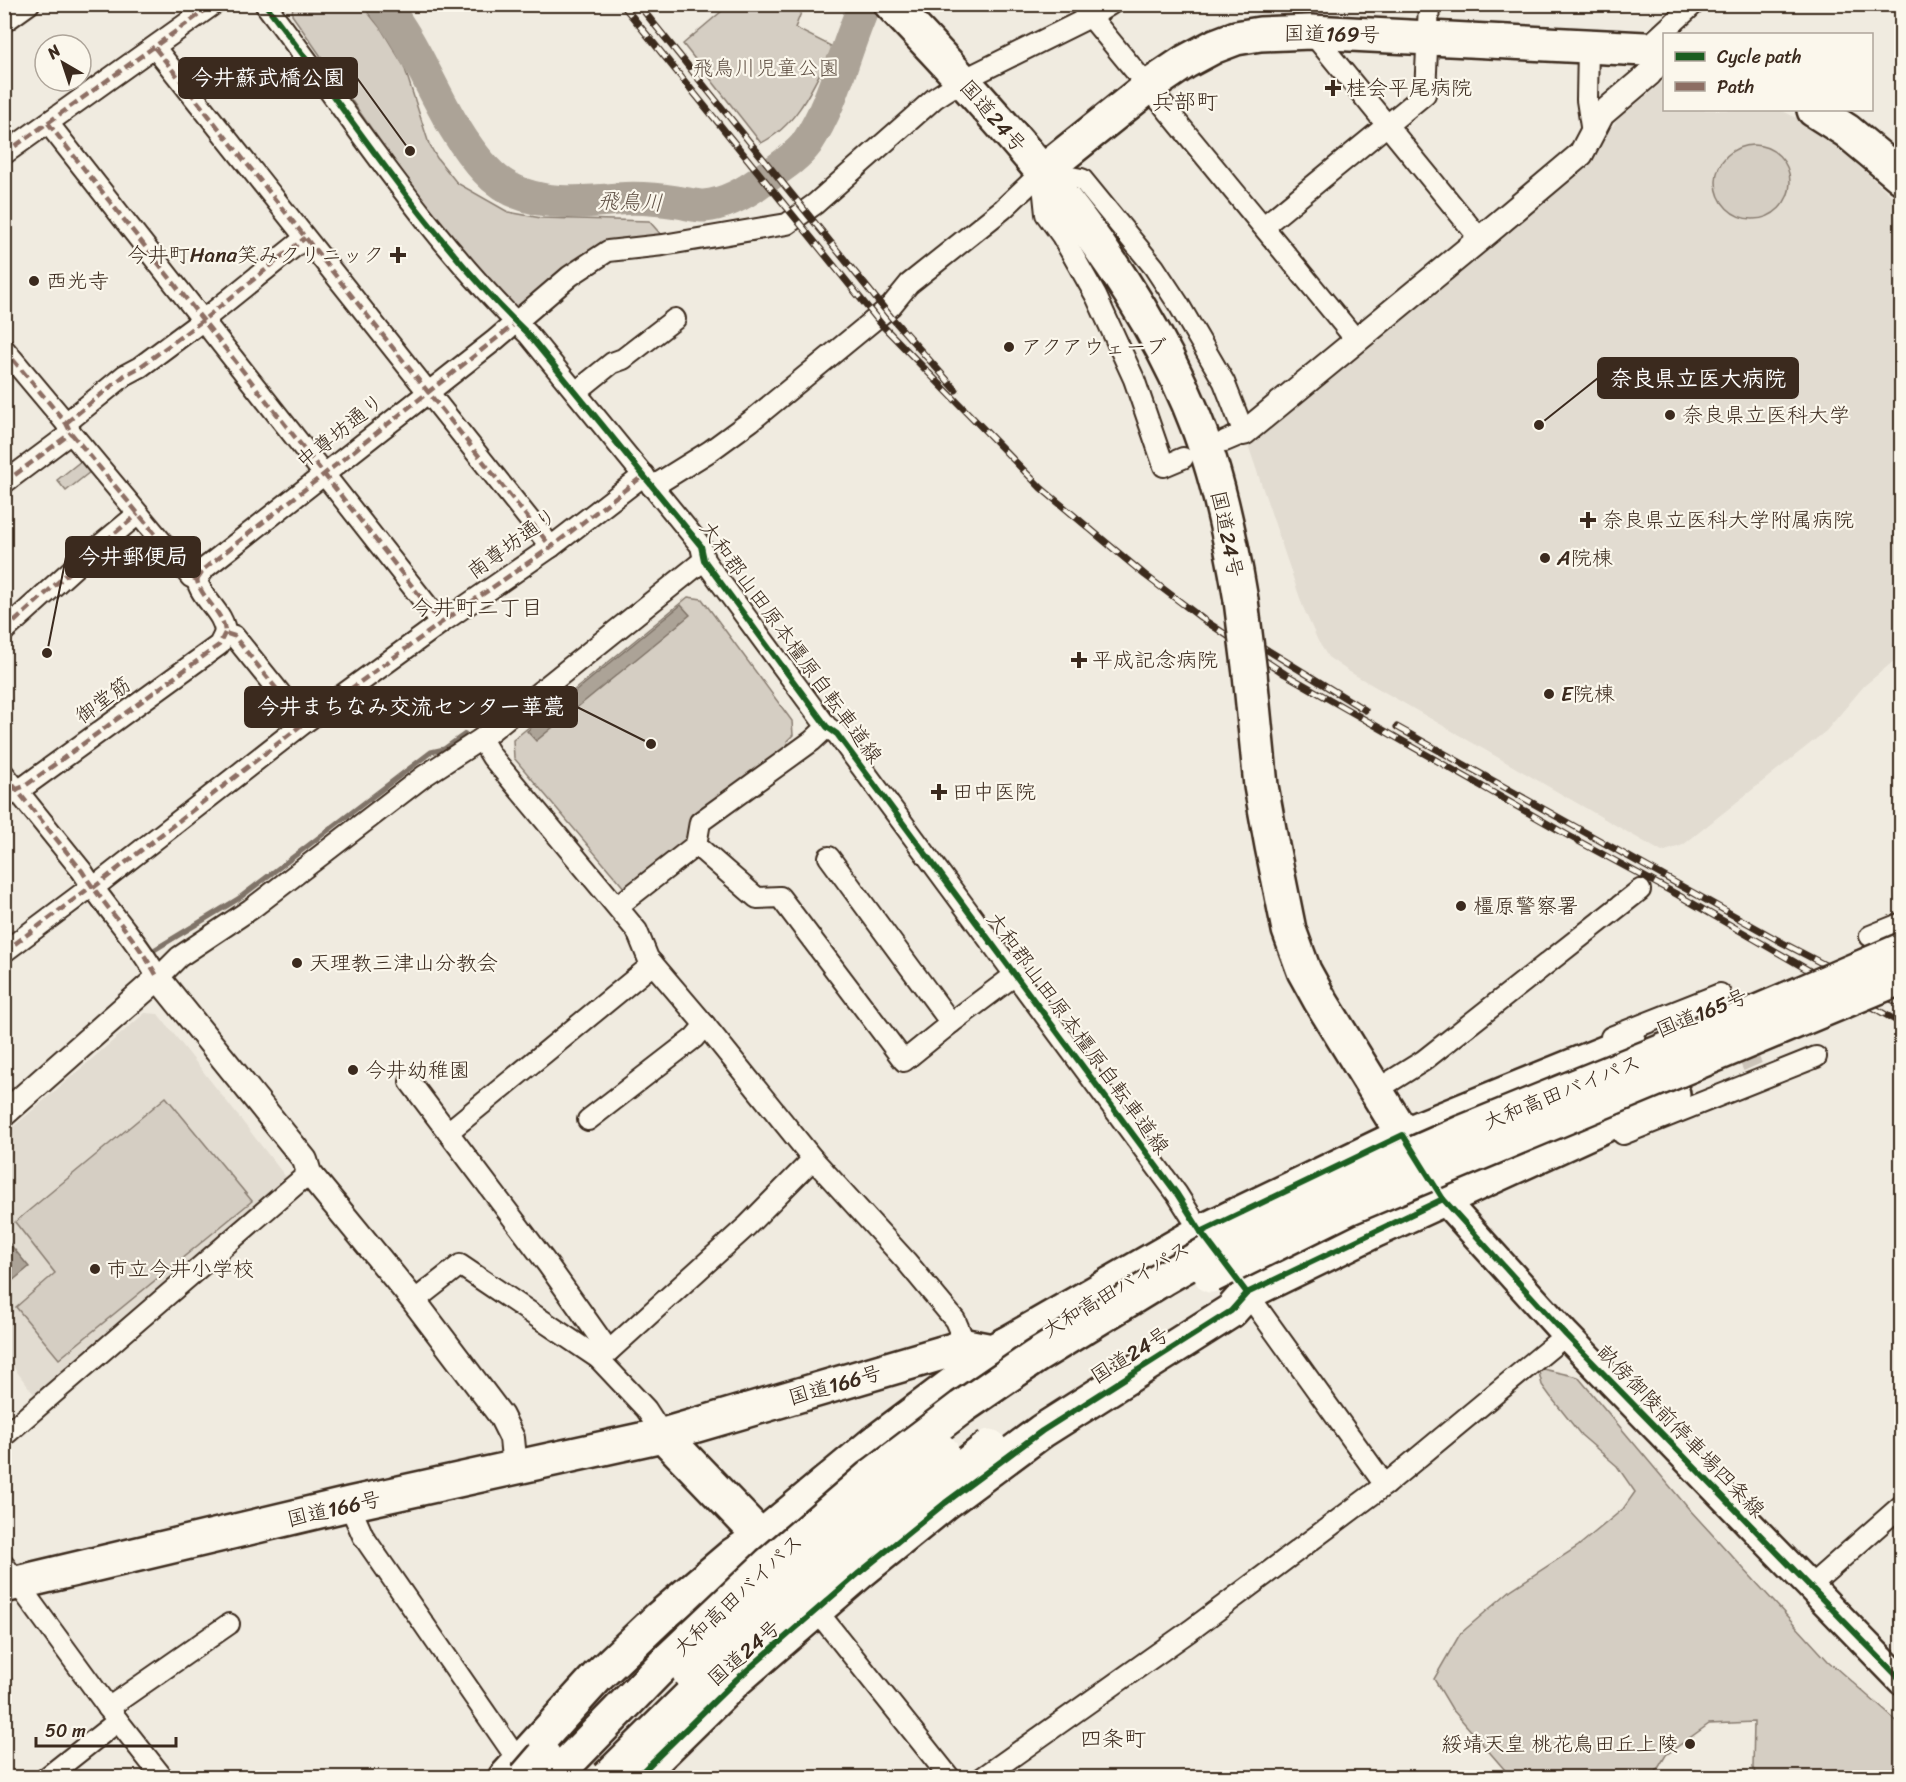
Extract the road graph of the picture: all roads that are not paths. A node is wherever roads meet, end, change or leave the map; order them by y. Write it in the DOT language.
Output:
graph roads {
  1 [pos="29,4"];
  2 [pos="214,4"];
  3 [pos="1111,4"];
  4 [pos="1429,4"];
  5 [pos="1694,4"];
  6 [pos="266,5"];
  7 [pos="891,5"];
  8 [pos="1085,11"];
  9 [pos="4,22"];
  10 [pos="1311,32"];
  11 [pos="1672,33"];
  12 [pos="1427,37"];
  13 [pos="1588,46"];
  14 [pos="155,48"];
  15 [pos="1658,52"];
  16 [pos="963,80"];
  17 [pos="1148,87"];
  18 [pos="1816,111"];
  19 [pos="48,123"];
  20 [pos="1386,125"];
  21 [pos="1592,133"];
  22 [pos="4,154"];
  23 [pos="1042,172"];
  24 [pos="1902,177"];
  25 [pos="1264,226"];
  26 [pos="305,238"];
  27 [pos="1480,239"];
  28 [pos="675,319"];
  29 [pos="202,321"];
  30 [pos="516,323"];
  31 [pos="1358,341"];
  32 [pos="4,349"];
  33 [pos="576,392"];
  34 [pos="427,393"];
  35 [pos="68,428"];
  36 [pos="1234,437"];
  37 [pos="1183,458"];
  38 [pos="325,474"];
  39 [pos="648,481"];
  40 [pos="4,483"];
  41 [pos="138,514"];
  42 [pos="550,547"];
  43 [pos="704,560"];
  44 [pos="197,580"];
  45 [pos="441,623"];
  46 [pos="4,631"];
  47 [pos="225,633"];
  48 [pos="304,723"];
  49 [pos="827,727"];
  50 [pos="481,740"];
  51 [pos="9,787"];
  52 [pos="696,845"];
  53 [pos="829,857"];
  54 [pos="93,887"];
  55 [pos="1640,890"];
  56 [pos="618,906"];
  57 [pos="1902,922"];
  58 [pos="1902,932"];
  59 [pos="1870,936"];
  60 [pos="1902,950"];
  61 [pos="4,952"];
  62 [pos="653,964"];
  63 [pos="1015,975"];
  64 [pos="1902,977"];
  65 [pos="158,978"];
  66 [pos="1720,994"];
  67 [pos="1902,999"];
  68 [pos="951,1023"];
  69 [pos="705,1025"];
  70 [pos="1816,1057"];
  71 [pos="410,1082"];
  72 [pos="1376,1091"];
  73 [pos="1467,1109"];
  74 [pos="4,1114"];
  75 [pos="588,1120"];
  76 [pos="448,1132"];
  77 [pos="813,1159"];
  78 [pos="1419,1167"];
  79 [pos="309,1173"];
  80 [pos="1201,1232"];
  81 [pos="1247,1293"];
  82 [pos="414,1301"];
  83 [pos="1566,1335"];
  84 [pos="1006,1344"];
  85 [pos="966,1346"];
  86 [pos="604,1354"];
  87 [pos="663,1435"];
  88 [pos="4,1436"];
  89 [pos="515,1469"];
  90 [pos="1385,1485"];
  91 [pos="349,1504"];
  92 [pos="1902,1505"];
  93 [pos="761,1537"];
  94 [pos="9,1578"];
  95 [pos="1809,1587"];
  96 [pos="817,1611"];
  97 [pos="230,1624"];
  98 [pos="1902,1682"];
  99 [pos="113,1715"];
  100 [pos="529,1771"];
  101 [pos="46,1778"];
  102 [pos="163,1778"];
  103 [pos="585,1778"];
  104 [pos="607,1778"];
  105 [pos="636,1778"];
  106 [pos="950,1778"];
  107 [pos="982,1778"];
  1 -- 9 [label="street"];
  2 -- 14 [label="street"];
  3 -- 8 [label="street, 中尊坊通り"];
  4 -- 12 [label="street"];
  5 -- 11 [label="street"];
  6 -- 30 [label="street, 大和郡山田原本橿原自転車道線"];
  7 -- 16 [label="highway, 国道24号"];
  8 -- 16 [label="street, 中尊坊通り"];
  8 -- 17 [label="street"];
  10 -- 12 [label="highway, 国道169号"];
  10 -- 17 [label="highway, 国道169号"];
  10 -- 20 [label="street"];
  12 -- 13 [label="highway, 国道169号"];
  12 -- 20 [label="street"];
  13 -- 15 [label="highway, 国道169号"];
  13 -- 21 [label="street"];
  14 -- 19 [label="street"];
  14 -- 26 [label="street"];
  15 -- 21 [label="street"];
  16 -- 23 [label="highway, 国道24号"];
  16 -- 30 [label="street, 中尊坊通り"];
  17 -- 23 [label="highway, 国道169号"];
  17 -- 25 [label="street"];
  18 -- 24 [label="highway"];
  19 -- 22 [label="street"];
  19 -- 29 [label="street"];
  20 -- 25 [label="street"];
  20 -- 27 [label="street"];
  21 -- 27 [label="street"];
  23 -- 36 [label="street"];
  23 -- 37 [label="street"];
  23 -- 39 [label="street, 南尊坊通り"];
  23 -- 72 [label="highway, 国道24号, bridge"];
  25 -- 31 [label="street"];
  26 -- 29 [label="street"];
  26 -- 34 [label="street"];
  27 -- 31 [label="street"];
  28 -- 33 [label="street"];
  29 -- 35 [label="street"];
  29 -- 38 [label="street"];
  30 -- 33 [label="street, 大和郡山田原本橿原自転車道線"];
  30 -- 34 [label="street, 中尊坊通り"];
  31 -- 36 [label="street"];
  32 -- 35 [label="street"];
  33 -- 39 [label="street, 大和郡山田原本橿原自転車道線"];
  34 -- 38 [label="street, 中尊坊通り"];
  34 -- 42 [label="street"];
  35 -- 40 [label="street"];
  35 -- 41 [label="street"];
  38 -- 44 [label="street, 中尊坊通り"];
  38 -- 45 [label="street"];
  39 -- 42 [label="street, 南尊坊通り"];
  39 -- 43 [label="street, 大和郡山田原本橿原自転車道線"];
  41 -- 44 [label="street"];
  41 -- 46 [label="street"];
  42 -- 45 [label="street, 南尊坊通り"];
  43 -- 49 [label="street, 大和郡山田原本橿原自転車道線"];
  43 -- 50 [label="street"];
  44 -- 47 [label="street"];
  45 -- 48 [label="street, 南尊坊通り"];
  47 -- 48 [label="street"];
  47 -- 51 [label="street, 御堂筋"];
  48 -- 54 [label="street, 南尊坊通り"];
  49 -- 52 [label="street"];
  49 -- 63 [label="street, 大和郡山田原本橿原自転車道線"];
  50 -- 56 [label="street"];
  50 -- 65 [label="street"];
  51 -- 54 [label="street"];
  52 -- 56 [label="street"];
  52 -- 68 [label="street"];
  53 -- 68 [label="street"];
  54 -- 61 [label="street, 南尊坊通り"];
  54 -- 65 [label="street"];
  55 -- 72 [label="street"];
  56 -- 62 [label="street"];
  57 -- 59 [label="street"];
  58 -- 73 [label="highway, 国道165号"];
  60 -- 78 [label="highway, 大和高田バイパス, bridge"];
  62 -- 69 [label="street"];
  62 -- 76 [label="street"];
  63 -- 68 [label="street"];
  63 -- 80 [label="street, 大和郡山田原本橿原自転車道線"];
  64 -- 78 [label="highway, 大和高田バイパス, bridge"];
  65 -- 74 [label="street"];
  65 -- 79 [label="street"];
  66 -- 73 [label="street"];
  67 -- 78 [label="highway"];
  69 -- 75 [label="street"];
  69 -- 77 [label="street"];
  70 -- 78 [label="street"];
  71 -- 76 [label="street"];
  72 -- 78 [label="highway, 国道24号"];
  73 -- 78 [label="highway, 国道165号"];
  76 -- 86 [label="street"];
  77 -- 85 [label="street"];
  77 -- 86 [label="street"];
  78 -- 80 [label="highway"];
  78 -- 81 [label="highway, 国道24号"];
  78 -- 83 [label="main road, 畝傍御陵前停車場四条線"];
  78 -- 100 [label="highway, 大和高田バイパス, bridge"];
  78 -- 103 [label="highway, 大和高田バイパス, bridge"];
  79 -- 82 [label="street"];
  79 -- 88 [label="street"];
  80 -- 81 [label="highway"];
  80 -- 84 [label="highway"];
  81 -- 90 [label="street"];
  81 -- 96 [label="highway, 国道24号"];
  81 -- 104 [label="highway, bridge"];
  82 -- 86 [label="street"];
  82 -- 89 [label="street"];
  83 -- 90 [label="street"];
  83 -- 95 [label="main road, 畝傍御陵前停車場四条線"];
  84 -- 85 [label="highway, 国道166号"];
  84 -- 93 [label="highway"];
  85 -- 87 [label="highway, 国道166号"];
  86 -- 87 [label="street"];
  87 -- 89 [label="highway, 国道166号"];
  87 -- 93 [label="highway"];
  89 -- 91 [label="highway, 国道166号"];
  90 -- 107 [label="street"];
  91 -- 94 [label="highway, 国道166号"];
  91 -- 100 [label="street"];
  92 -- 95 [label="street"];
  93 -- 96 [label="highway"];
  93 -- 100 [label="highway"];
  94 -- 99 [label="street"];
  95 -- 98 [label="main road, 畝傍御陵前停車場四条線"];
  96 -- 105 [label="highway, 国道24号"];
  96 -- 106 [label="street"];
  97 -- 99 [label="street"];
  99 -- 101 [label="street"];
  99 -- 102 [label="street"];
}
